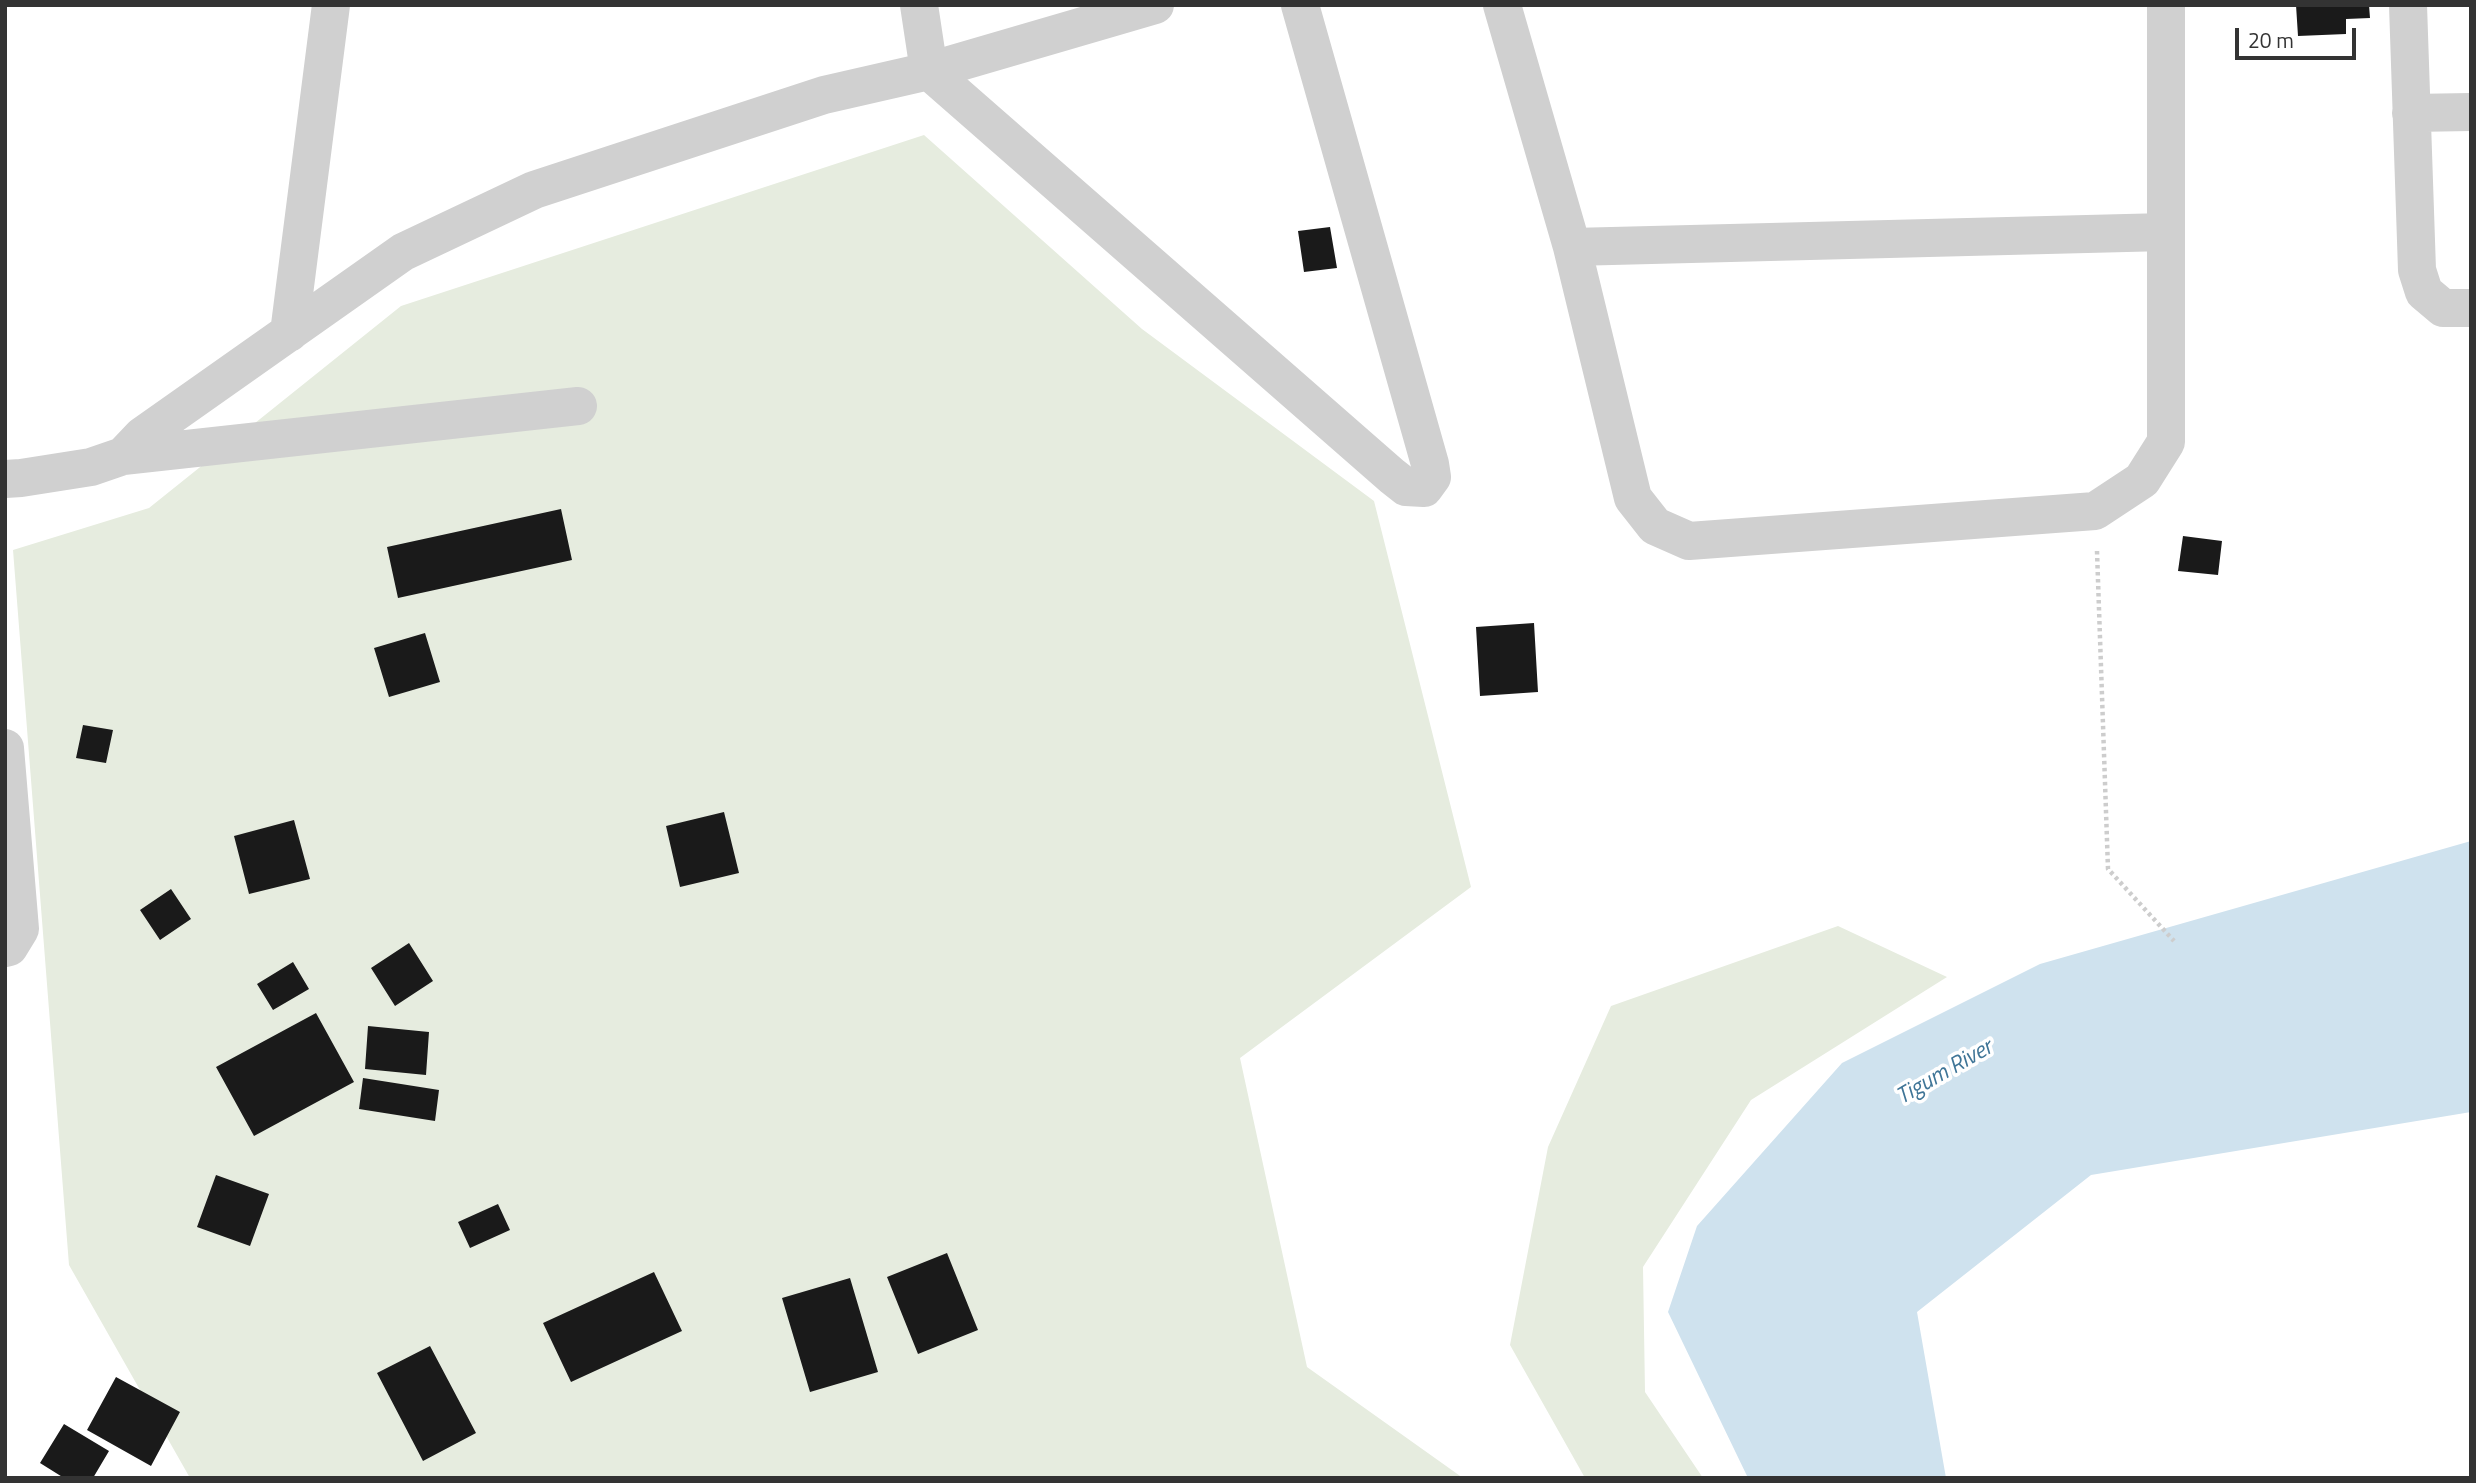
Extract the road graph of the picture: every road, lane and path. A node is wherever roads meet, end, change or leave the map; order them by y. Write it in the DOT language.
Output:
graph roads {
  1 [pos="331,5"];
  2 [pos="919,5"];
  3 [pos="1155,5"];
  4 [pos="1300,5"];
  5 [pos="1502,5"];
  6 [pos="2166,5"];
  7 [pos="2408,5"];
  8 [pos="929,71"];
  9 [pos="2471,112"];
  10 [pos="2411,113"];
  11 [pos="2166,232"];
  12 [pos="1572,247"];
  13 [pos="2471,308"];
  14 [pos="289,333"];
  15 [pos="578,406"];
  16 [pos="123,456"];
  17 [pos="5,479"];
  18 [pos="2095,511"];
  19 [pos="5,748"];
  20 [pos="2174,941"];
  21 [pos="5,948"];
  1 -- 14 [label="street"];
  2 -- 8 [label="street"];
  3 -- 8 [label="street"];
  4 -- 8 [label="street"];
  5 -- 12 [label="street"];
  6 -- 11 [label="street"];
  7 -- 10 [label="street"];
  8 -- 14 [label="street"];
  9 -- 10 [label="street"];
  10 -- 13 [label="street"];
  11 -- 12 [label="street"];
  11 -- 18 [label="street"];
  12 -- 18 [label="street"];
  14 -- 16 [label="street"];
  15 -- 16 [label="street"];
  16 -- 17 [label="street"];
  18 -- 20 [label="path"];
  19 -- 21 [label="street"];
}
